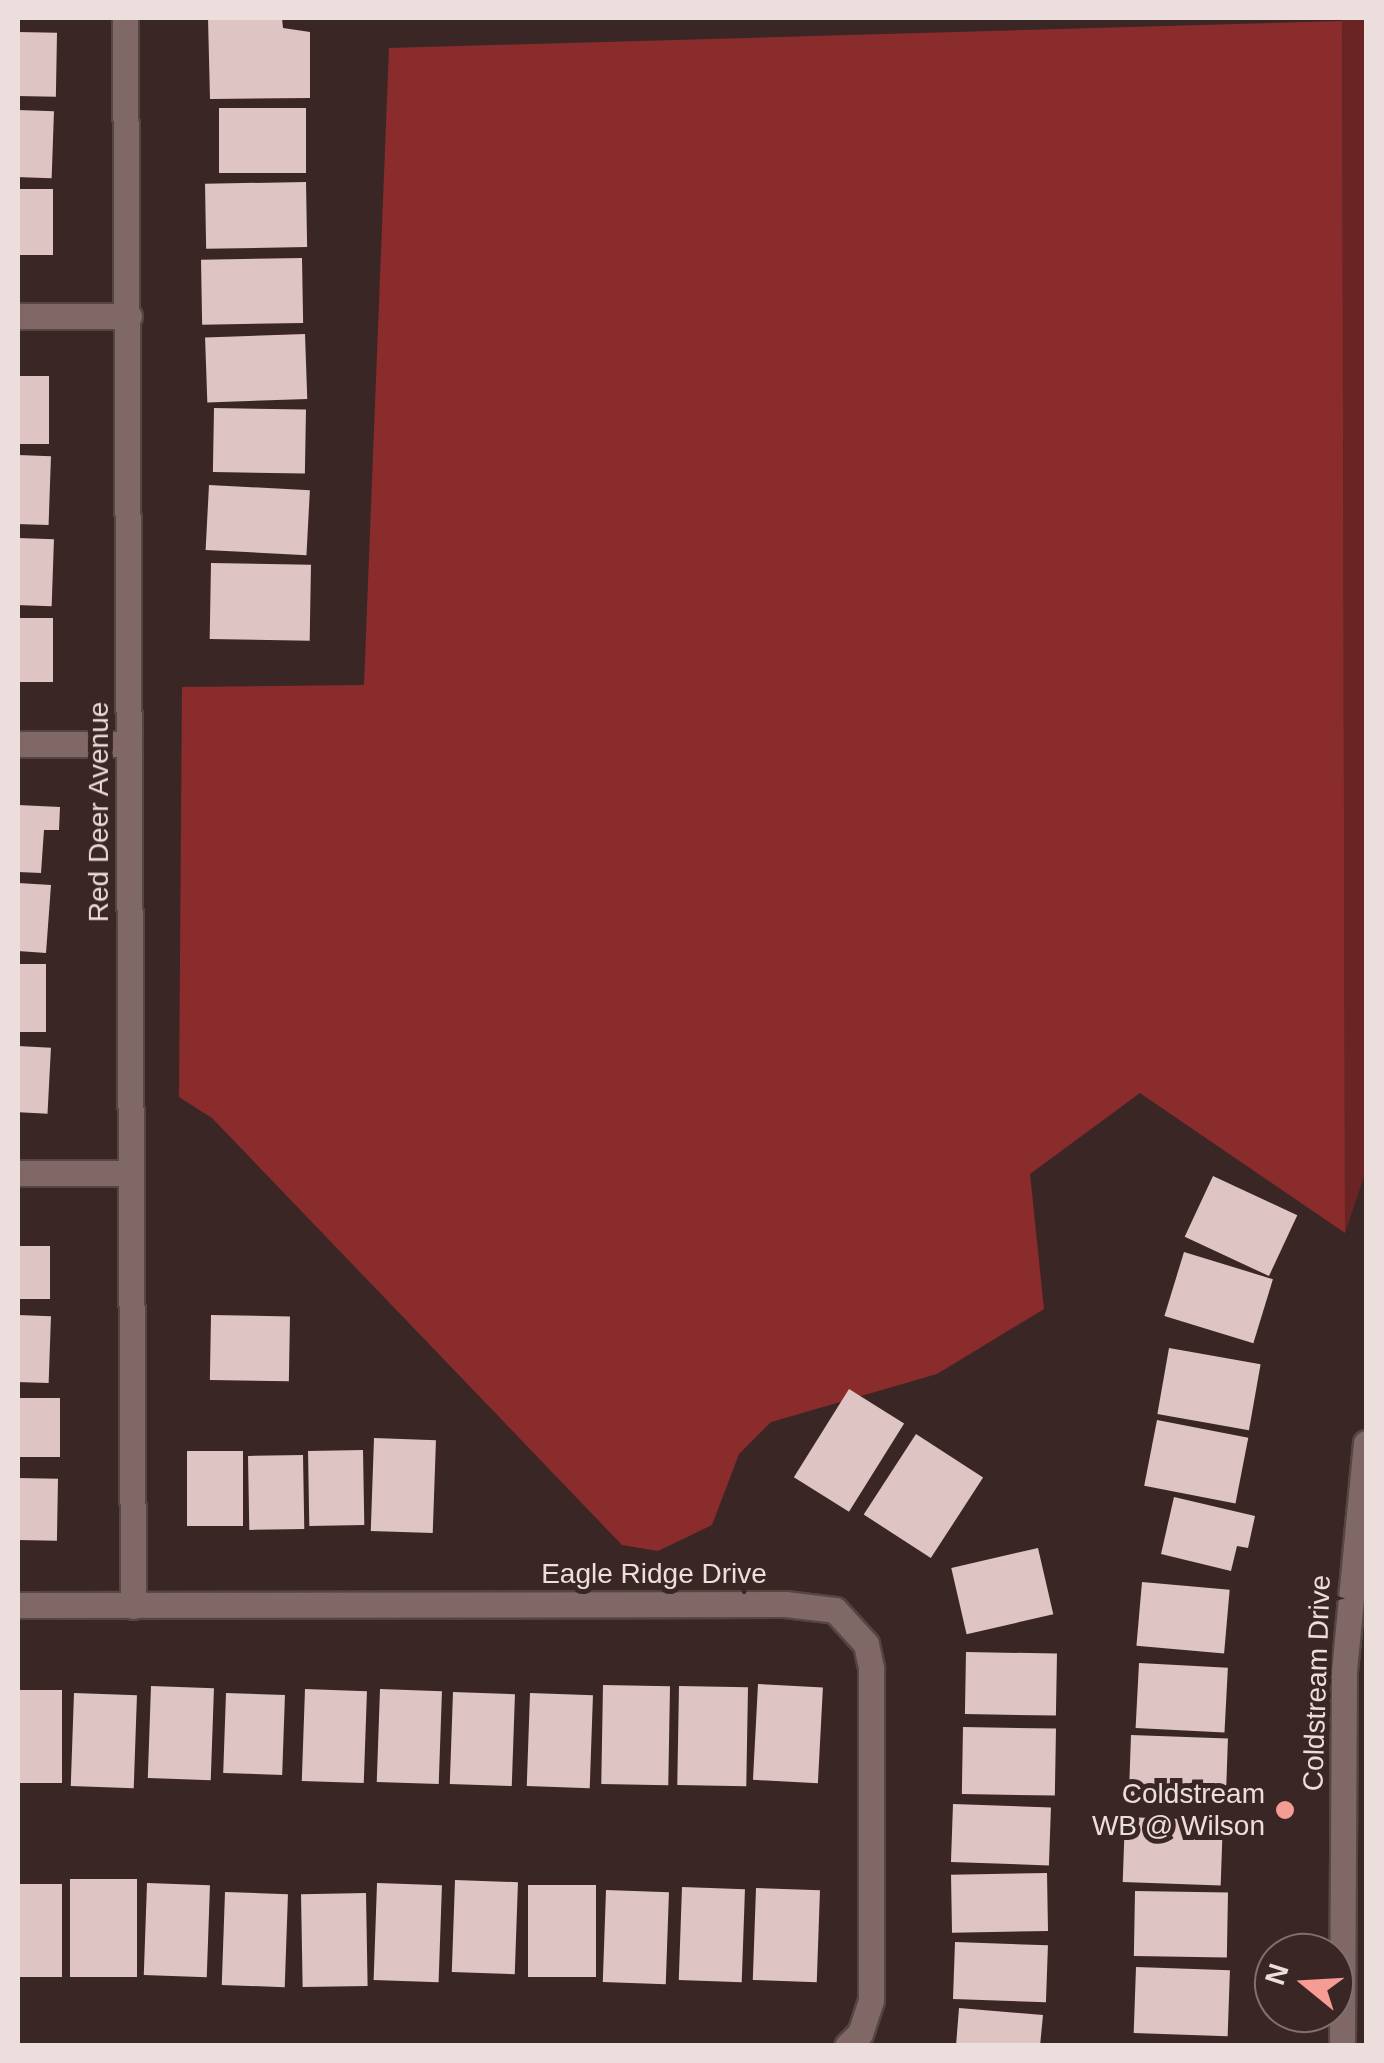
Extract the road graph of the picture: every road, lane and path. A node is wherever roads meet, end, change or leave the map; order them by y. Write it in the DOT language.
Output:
graph roads {
  1 [pos="125,18"];
  2 [pos="18,316"];
  3 [pos="129,316"];
  4 [pos="18,744"];
  5 [pos="130,744"];
  6 [pos="18,1173"];
  7 [pos="128,1174"];
  8 [pos="1366,1443"];
  9 [pos="18,1606"];
  10 [pos="133,1606"];
  11 [pos="846,2046"];
  12 [pos="1342,2046"];
  1 -- 3 [label="street, Red Deer Avenue"];
  2 -- 3 [label="street"];
  3 -- 5 [label="street, Red Deer Avenue"];
  4 -- 5 [label="street"];
  5 -- 7 [label="street, Red Deer Avenue"];
  6 -- 7 [label="street"];
  7 -- 10 [label="street, Red Deer Avenue"];
  8 -- 12 [label="street, Coldstream Drive"];
  9 -- 10 [label="street, Eagle Ridge Drive"];
  10 -- 11 [label="street, Eagle Ridge Drive"];
}
